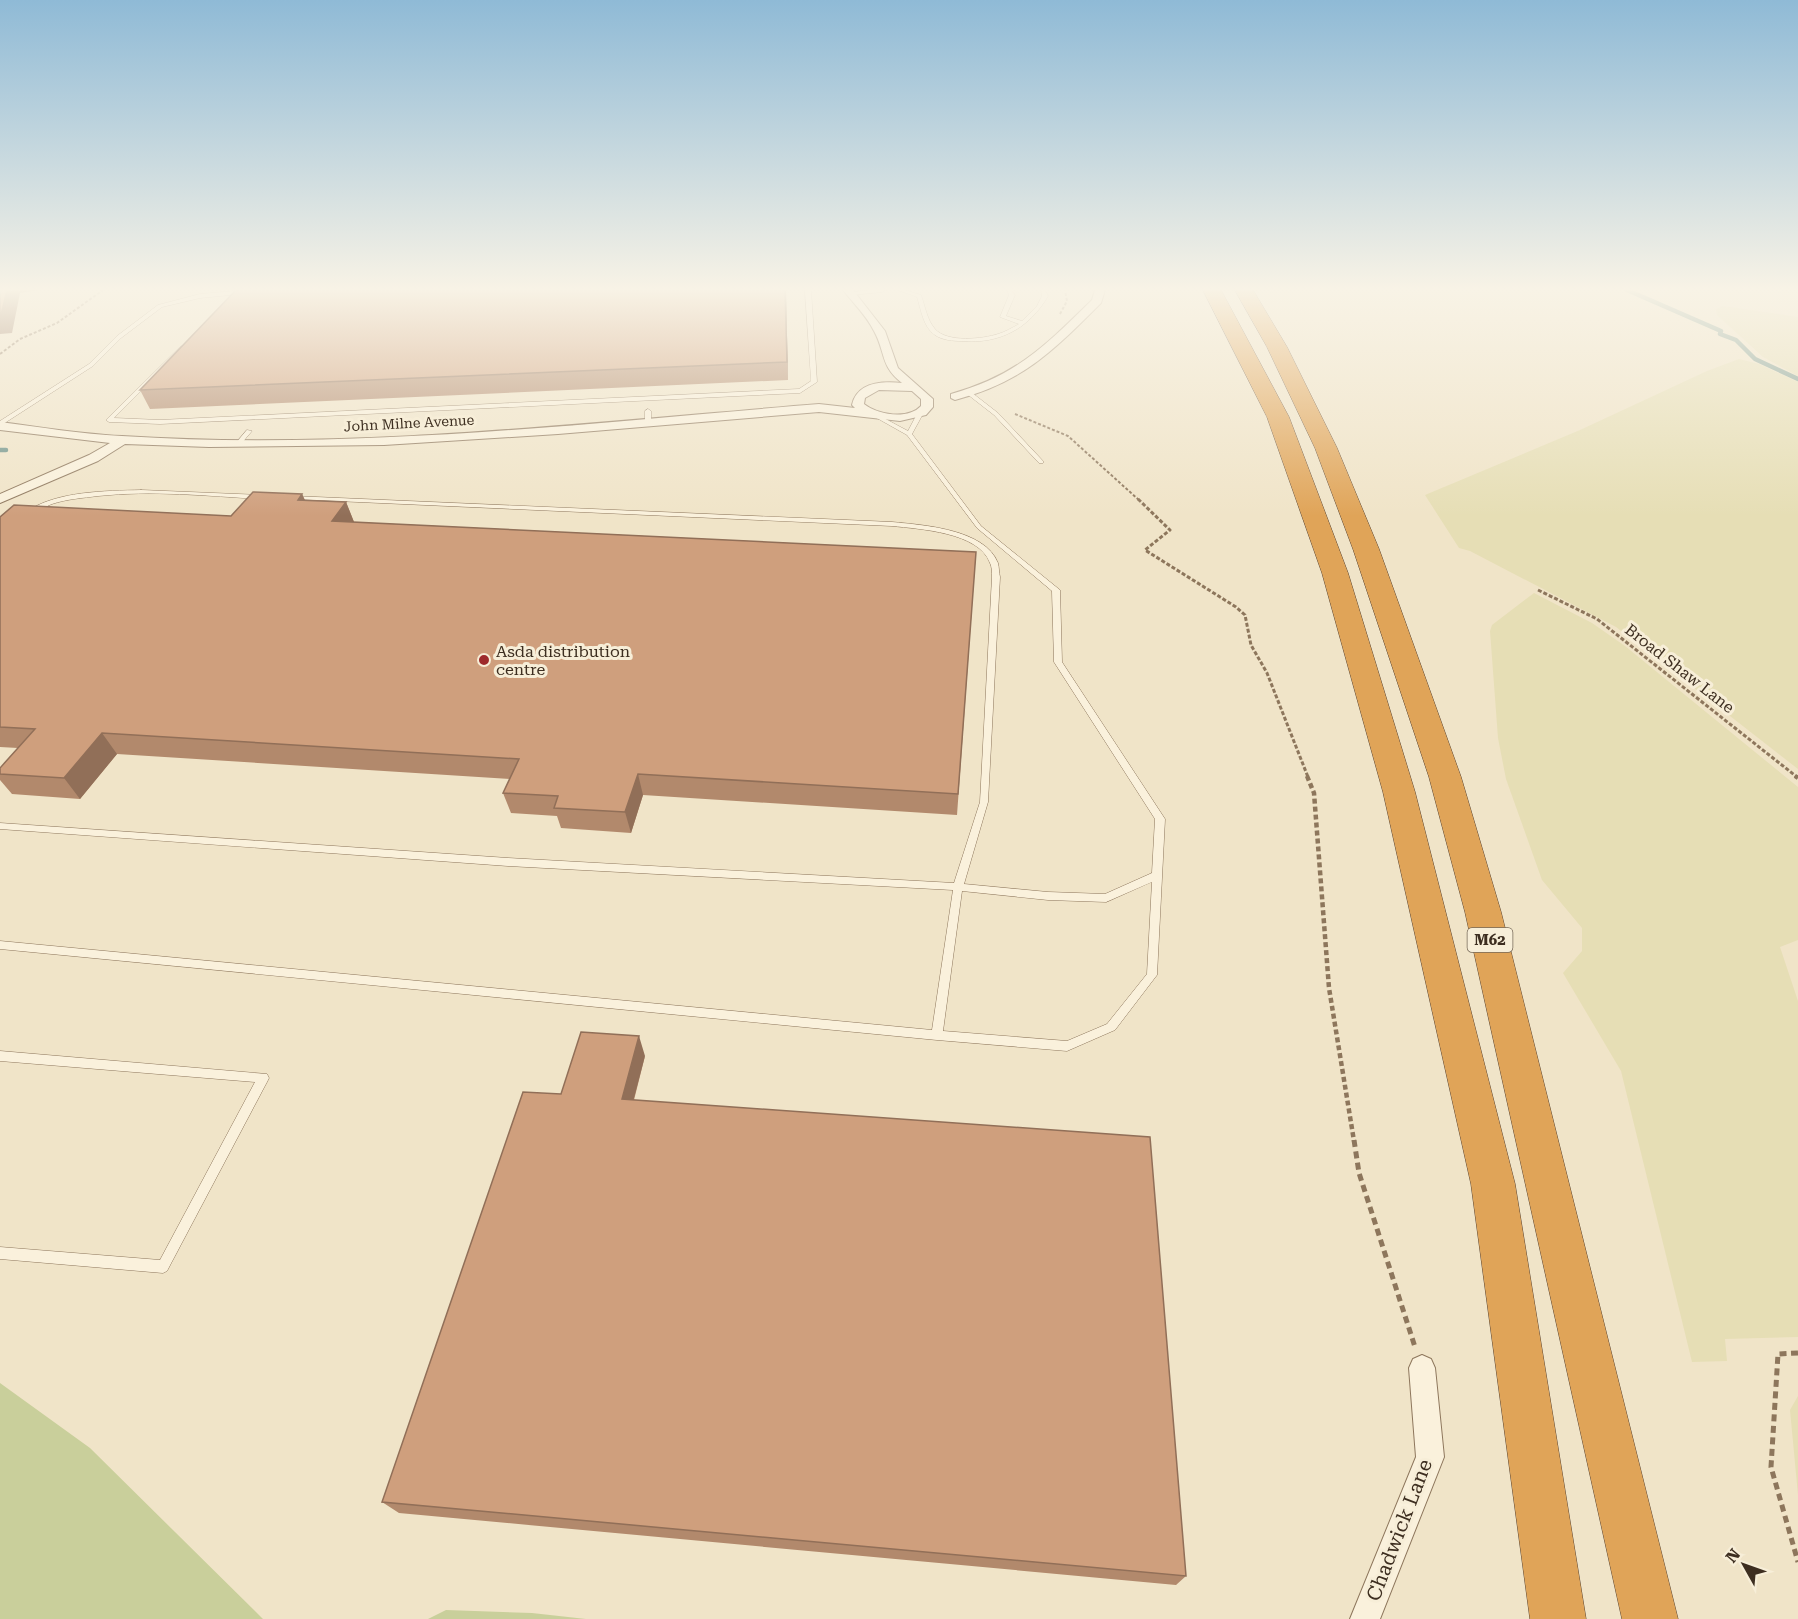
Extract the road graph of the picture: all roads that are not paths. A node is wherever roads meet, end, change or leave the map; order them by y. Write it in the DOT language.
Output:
graph roads {
  1 [pos="90,366"];
  2 [pos="163,366"];
  3 [pos="813,366"];
  4 [pos="1029,366"];
  5 [pos="1251,366"];
  6 [pos="1286,366"];
  7 [pos="891,367"];
  8 [pos="916,390"];
  9 [pos="865,393"];
  10 [pos="969,393"];
  11 [pos="955,396"];
  12 [pos="819,408"];
  13 [pos="924,409"];
  14 [pos="872,415"];
  15 [pos="0,425"];
  16 [pos="249,431"];
  17 [pos="909,434"];
  18 [pos="122,440"];
  19 [pos="239,443"];
  20 [pos="1041,462"];
  21 [pos="271,497"];
  22 [pos="283,498"];
  23 [pos="0,499"];
  24 [pos="21,517"];
  25 [pos="0,826"];
  26 [pos="1155,876"];
  27 [pos="958,887"];
  28 [pos="0,945"];
  29 [pos="937,1035"];
  30 [pos="0,1056"];
  31 [pos="0,1253"];
  32 [pos="1422,1368"];
  33 [pos="1365,1619"];
  34 [pos="1558,1619"];
  35 [pos="1650,1619"];
  1 -- 15 [label="lane"];
  2 -- 3 [label="lane"];
  4 -- 10 [label="street"];
  5 -- 34 [label="highway"];
  6 -- 35 [label="highway, M62"];
  7 -- 8 [label="street"];
  7 -- 9 [label="street, John Milne Avenue"];
  8 -- 9 [label="street"];
  8 -- 11 [label="street"];
  8 -- 13 [label="street"];
  9 -- 12 [label="street, John Milne Avenue"];
  9 -- 14 [label="street"];
  10 -- 11 [label="street"];
  10 -- 20 [label="lane"];
  11 -- 13 [label="street, John Milne Avenue"];
  12 -- 14 [label="street, John Milne Avenue"];
  12 -- 19 [label="street, John Milne Avenue"];
  13 -- 14 [label="street, John Milne Avenue"];
  13 -- 17 [label="lane"];
  14 -- 17 [label="lane"];
  15 -- 18 [label="street, John Milne Avenue"];
  16 -- 19 [label="lane"];
  17 -- 26 [label="lane"];
  18 -- 19 [label="street, John Milne Avenue"];
  18 -- 23 [label="street"];
  21 -- 24 [label="lane"];
  22 -- 27 [label="lane"];
  25 -- 27 [label="lane"];
  26 -- 27 [label="lane"];
  26 -- 29 [label="lane"];
  27 -- 29 [label="lane"];
  28 -- 29 [label="lane"];
  30 -- 31 [label="lane"];
  32 -- 33 [label="street, Chadwick Lane"];
}
